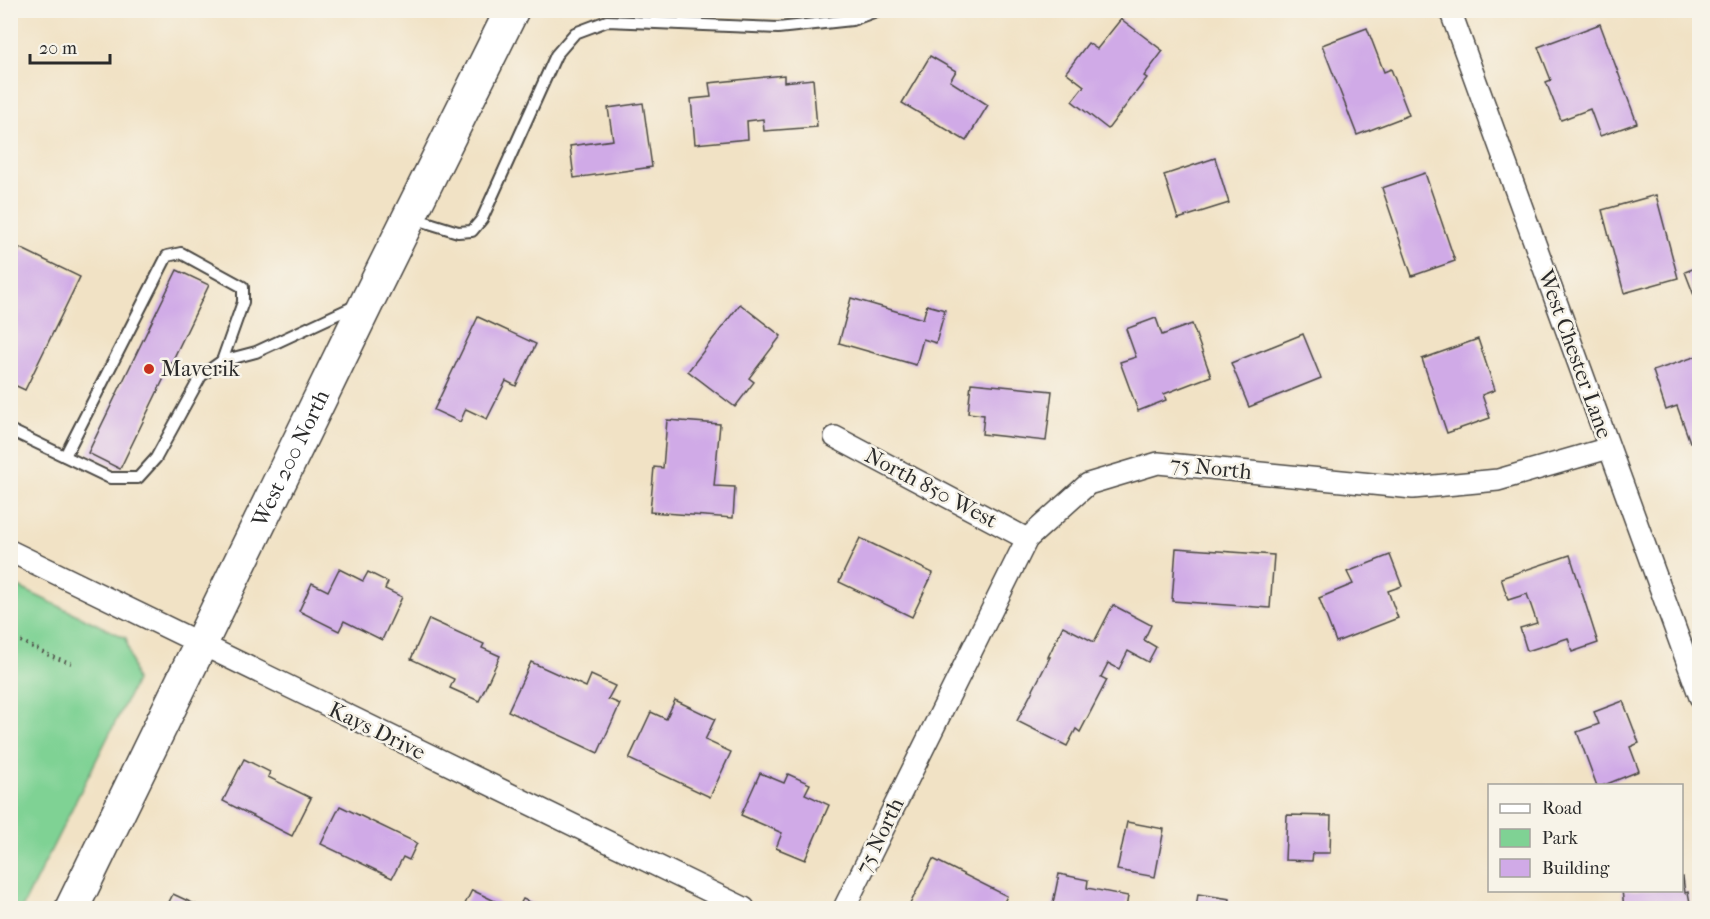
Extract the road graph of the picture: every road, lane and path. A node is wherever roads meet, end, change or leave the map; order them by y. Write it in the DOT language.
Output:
graph roads {
  1 [pos="512,10"];
  2 [pos="879,10"];
  3 [pos="1450,10"];
  4 [pos="410,217"];
  5 [pos="368,300"];
  6 [pos="222,361"];
  7 [pos="10,430"];
  8 [pos="835,437"];
  9 [pos="1609,448"];
  10 [pos="65,456"];
  11 [pos="1027,539"];
  12 [pos="10,551"];
  13 [pos="10,636"];
  14 [pos="201,645"];
  15 [pos="71,663"];
  16 [pos="1700,697"];
  17 [pos="72,909"];
  18 [pos="744,909"];
  19 [pos="844,909"];
  1 -- 4 [label="main road, West 200 North"];
  2 -- 4 [label="lane"];
  3 -- 9 [label="street, West Chester Lane"];
  4 -- 5 [label="main road, West 200 North"];
  5 -- 6 [label="lane"];
  5 -- 14 [label="main road, West 200 North"];
  6 -- 10 [label="lane"];
  6 -- 10 [label="lane"];
  7 -- 10 [label="lane"];
  8 -- 11 [label="street, North 850 West"];
  9 -- 11 [label="street, 75 North"];
  9 -- 16 [label="street, West Chester Lane"];
  11 -- 19 [label="street, 75 North"];
  12 -- 14 [label="street, Kays Drive"];
  13 -- 15 [label="path"];
  14 -- 17 [label="main road, West 200 North"];
  14 -- 18 [label="street, Kays Drive"];
}
